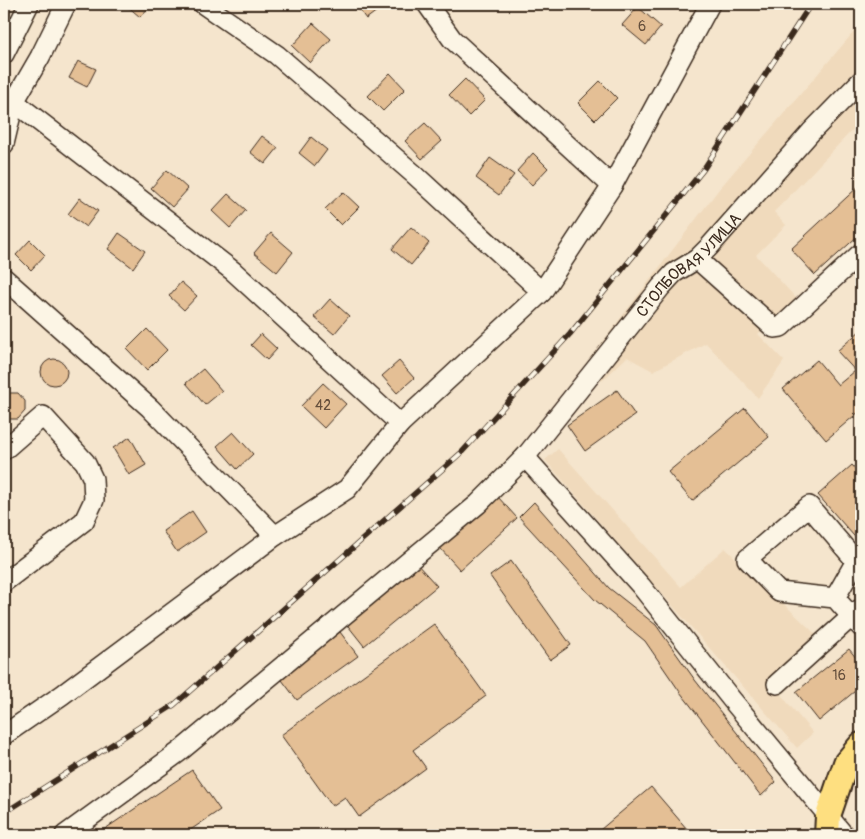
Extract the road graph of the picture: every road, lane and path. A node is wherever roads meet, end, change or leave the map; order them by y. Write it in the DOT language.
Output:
graph roads {
  1 [pos="29,4"];
  2 [pos="66,4"];
  3 [pos="203,4"];
  4 [pos="427,4"];
  5 [pos="710,4"];
  6 [pos="4,54"];
  7 [pos="861,81"];
  8 [pos="9,98"];
  9 [pos="4,144"];
  10 [pos="612,186"];
  11 [pos="861,254"];
  12 [pos="697,259"];
  13 [pos="4,278"];
  14 [pos="542,292"];
  15 [pos="400,424"];
  16 [pos="4,450"];
  17 [pos="525,457"];
  18 [pos="275,536"];
  19 [pos="4,582"];
  20 [pos="835,598"];
  21 [pos="858,617"];
  22 [pos="777,684"];
  23 [pos="4,736"];
  24 [pos="861,745"];
  25 [pos="827,826"];
  26 [pos="65,835"];
  27 [pos="844,835"];
  1 -- 6 [label="street"];
  2 -- 8 [label="street"];
  3 -- 14 [label="street"];
  4 -- 10 [label="street"];
  5 -- 10 [label="street"];
  7 -- 12 [label="street, СТОЛБОВАЯ УЛИЦА"];
  8 -- 9 [label="street"];
  8 -- 15 [label="street"];
  10 -- 14 [label="street"];
  11 -- 12 [label="street"];
  12 -- 17 [label="street, СТОЛБОВАЯ УЛИЦА"];
  13 -- 18 [label="street"];
  14 -- 15 [label="street"];
  15 -- 18 [label="street"];
  16 -- 19 [label="street"];
  17 -- 25 [label="street"];
  17 -- 26 [label="street, СТОЛБОВАЯ УЛИЦА"];
  18 -- 23 [label="street"];
  20 -- 20 [label="street"];
  20 -- 21 [label="street"];
  21 -- 22 [label="street"];
  24 -- 25 [label="main road"];
  25 -- 27 [label="street"];
}
